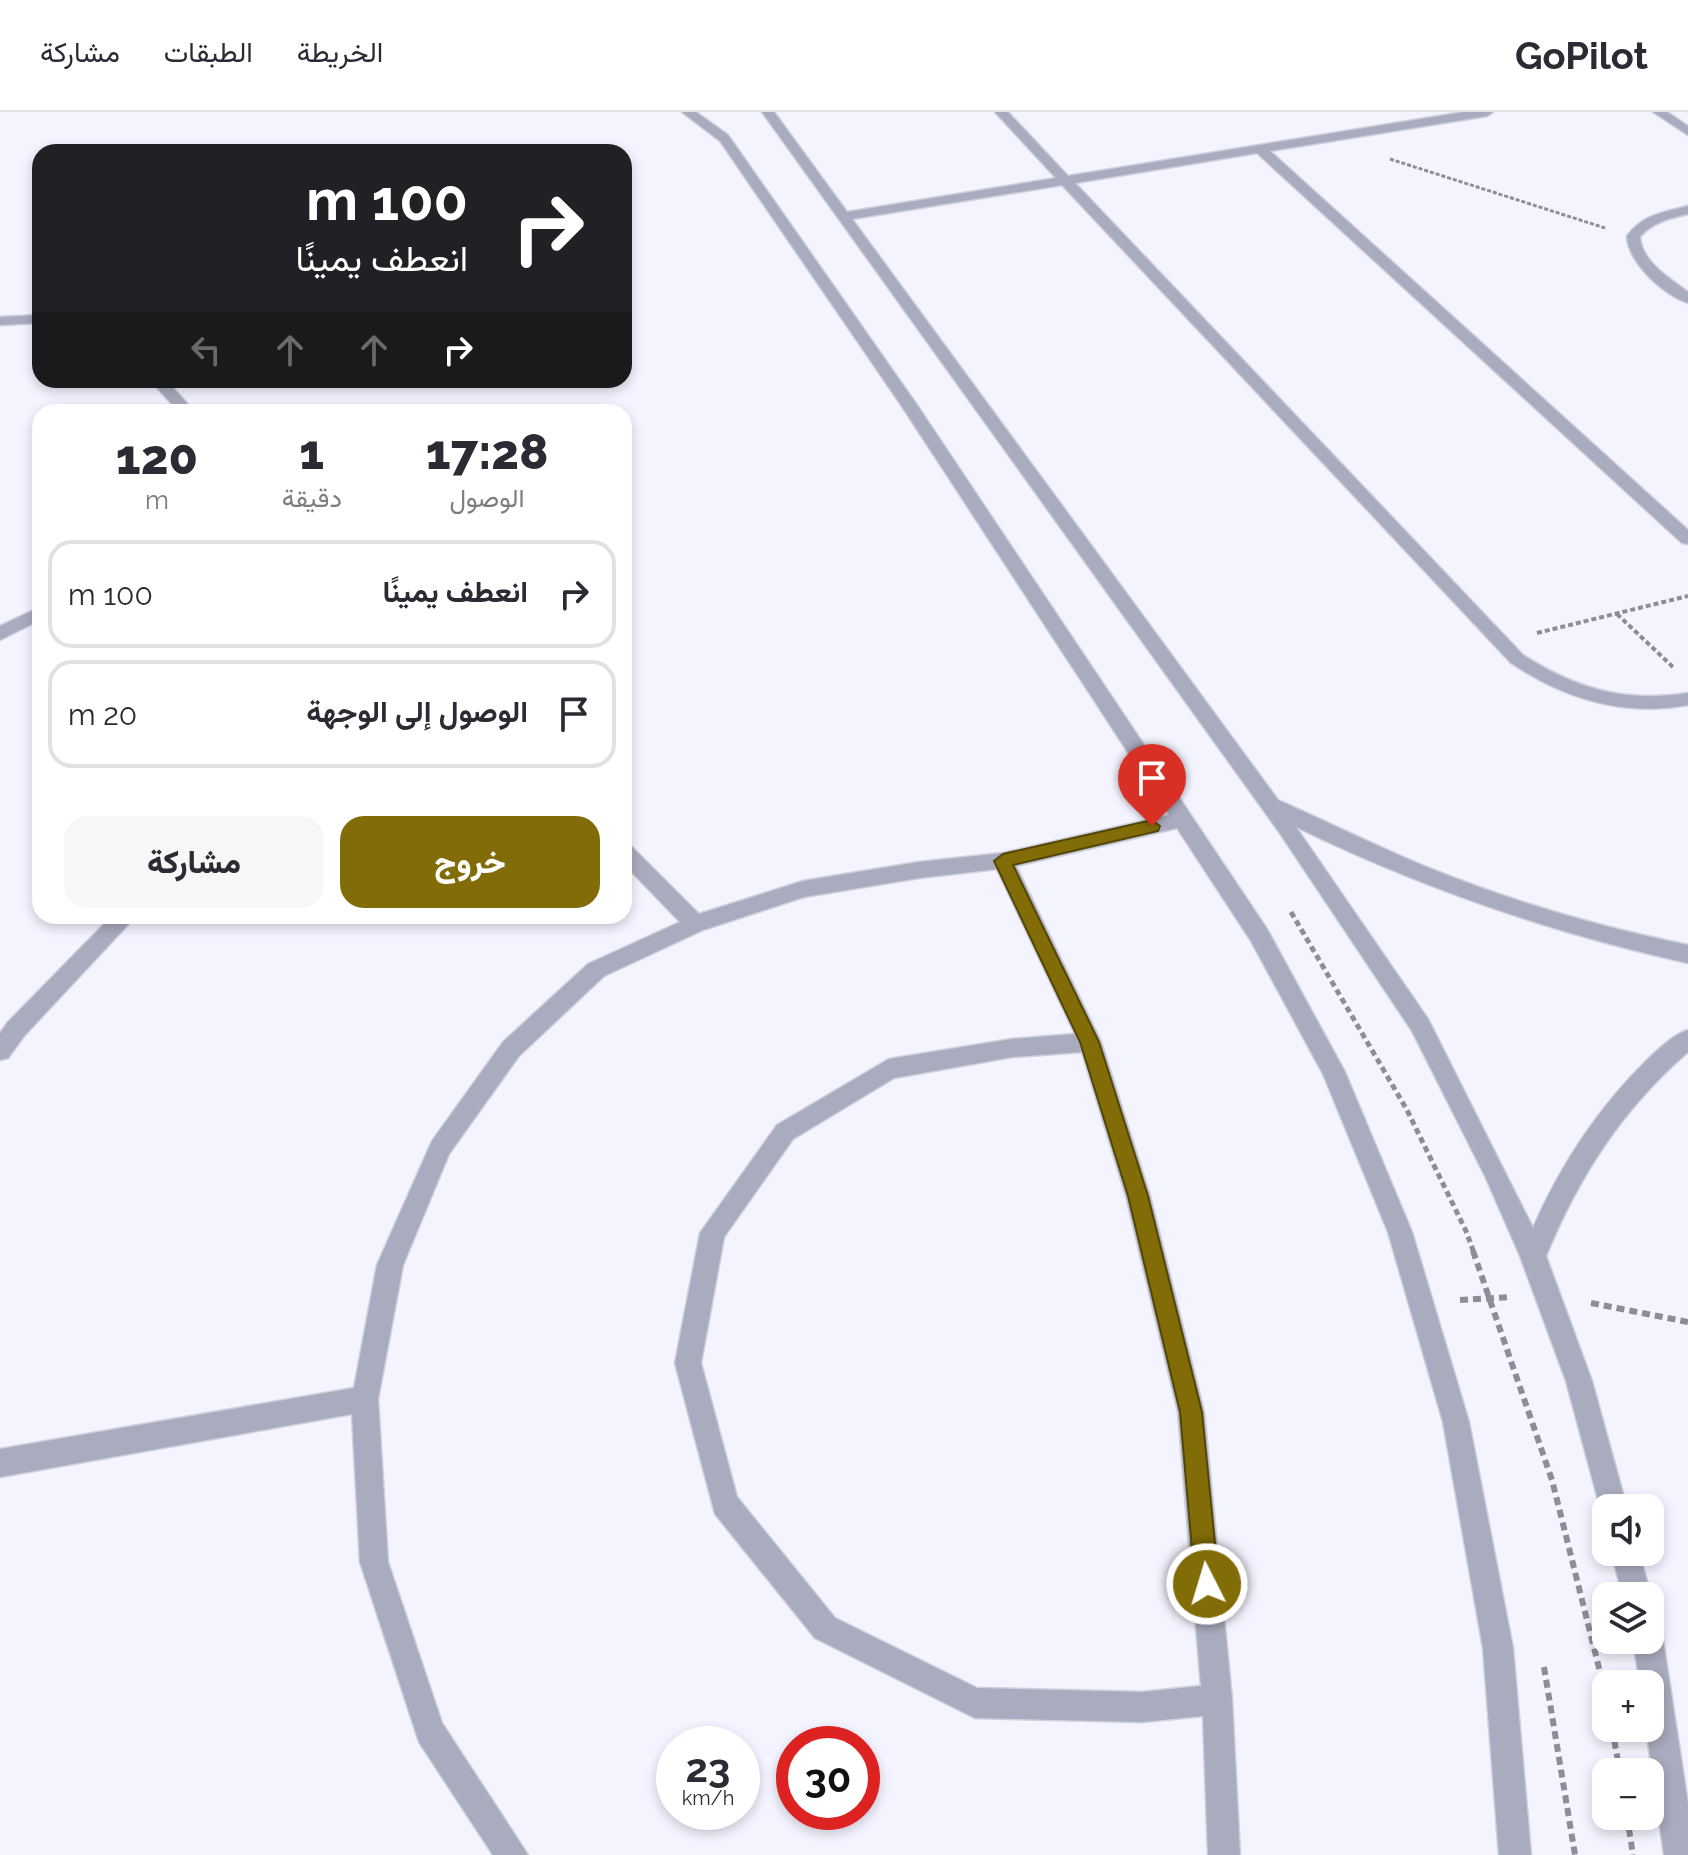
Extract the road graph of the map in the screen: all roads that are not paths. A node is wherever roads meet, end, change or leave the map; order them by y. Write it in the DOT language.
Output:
graph roads {
  1 [pos="768,112"];
  2 [pos="1001,112"];
  3 [pos="1487,112"];
  4 [pos="1659,112"];
  5 [pos="700,114"];
  6 [pos="1688,131"];
  7 [pos="1260,149"];
  8 [pos="1065,180"];
  9 [pos="1688,210"];
  10 [pos="844,216"];
  11 [pos="1688,299"];
  12 [pos="32,319"];
  13 [pos="0,321"];
  14 [pos="165,388"];
  15 [pos="180,404"];
  16 [pos="1688,539"];
  17 [pos="32,617"];
  18 [pos="0,634"];
  19 [pos="1688,699"];
  20 [pos="1270,804"];
  21 [pos="1183,819"];
  22 [pos="632,859"];
  23 [pos="1003,861"];
  24 [pos="117,924"];
  25 [pos="695,924"];
  26 [pos="1688,954"];
  27 [pos="1688,1039"];
  28 [pos="1090,1042"];
  29 [pos="0,1051"];
  30 [pos="1533,1256"];
  31 [pos="365,1399"];
  32 [pos="0,1463"];
  33 [pos="1609,1494"];
  34 [pos="1650,1654"];
  35 [pos="1217,1699"];
  36 [pos="512,1855"];
  37 [pos="1224,1855"];
  38 [pos="1515,1855"];
  39 [pos="1680,1855"];
  1 -- 10 [label="street"];
  2 -- 8 [label="street"];
  3 -- 7 [label="street"];
  4 -- 6 [label="street"];
  5 -- 21 [label="street"];
  7 -- 8 [label="street"];
  7 -- 16 [label="street"];
  8 -- 10 [label="street"];
  8 -- 19 [label="street"];
  9 -- 11 [label="street"];
  10 -- 20 [label="street"];
  12 -- 13 [label="street"];
  14 -- 15 [label="street"];
  17 -- 18 [label="street"];
  20 -- 26 [label="street"];
  20 -- 30 [label="street"];
  21 -- 23 [label="street"];
  21 -- 38 [label="street"];
  22 -- 25 [label="street"];
  23 -- 25 [label="street"];
  23 -- 28 [label="street"];
  24 -- 29 [label="street"];
  25 -- 31 [label="street"];
  27 -- 30 [label="street"];
  28 -- 35 [label="street"];
  28 -- 35 [label="street"];
  30 -- 33 [label="street"];
  31 -- 32 [label="street"];
  31 -- 36 [label="street"];
  34 -- 39 [label="street"];
  35 -- 37 [label="street"];
}
